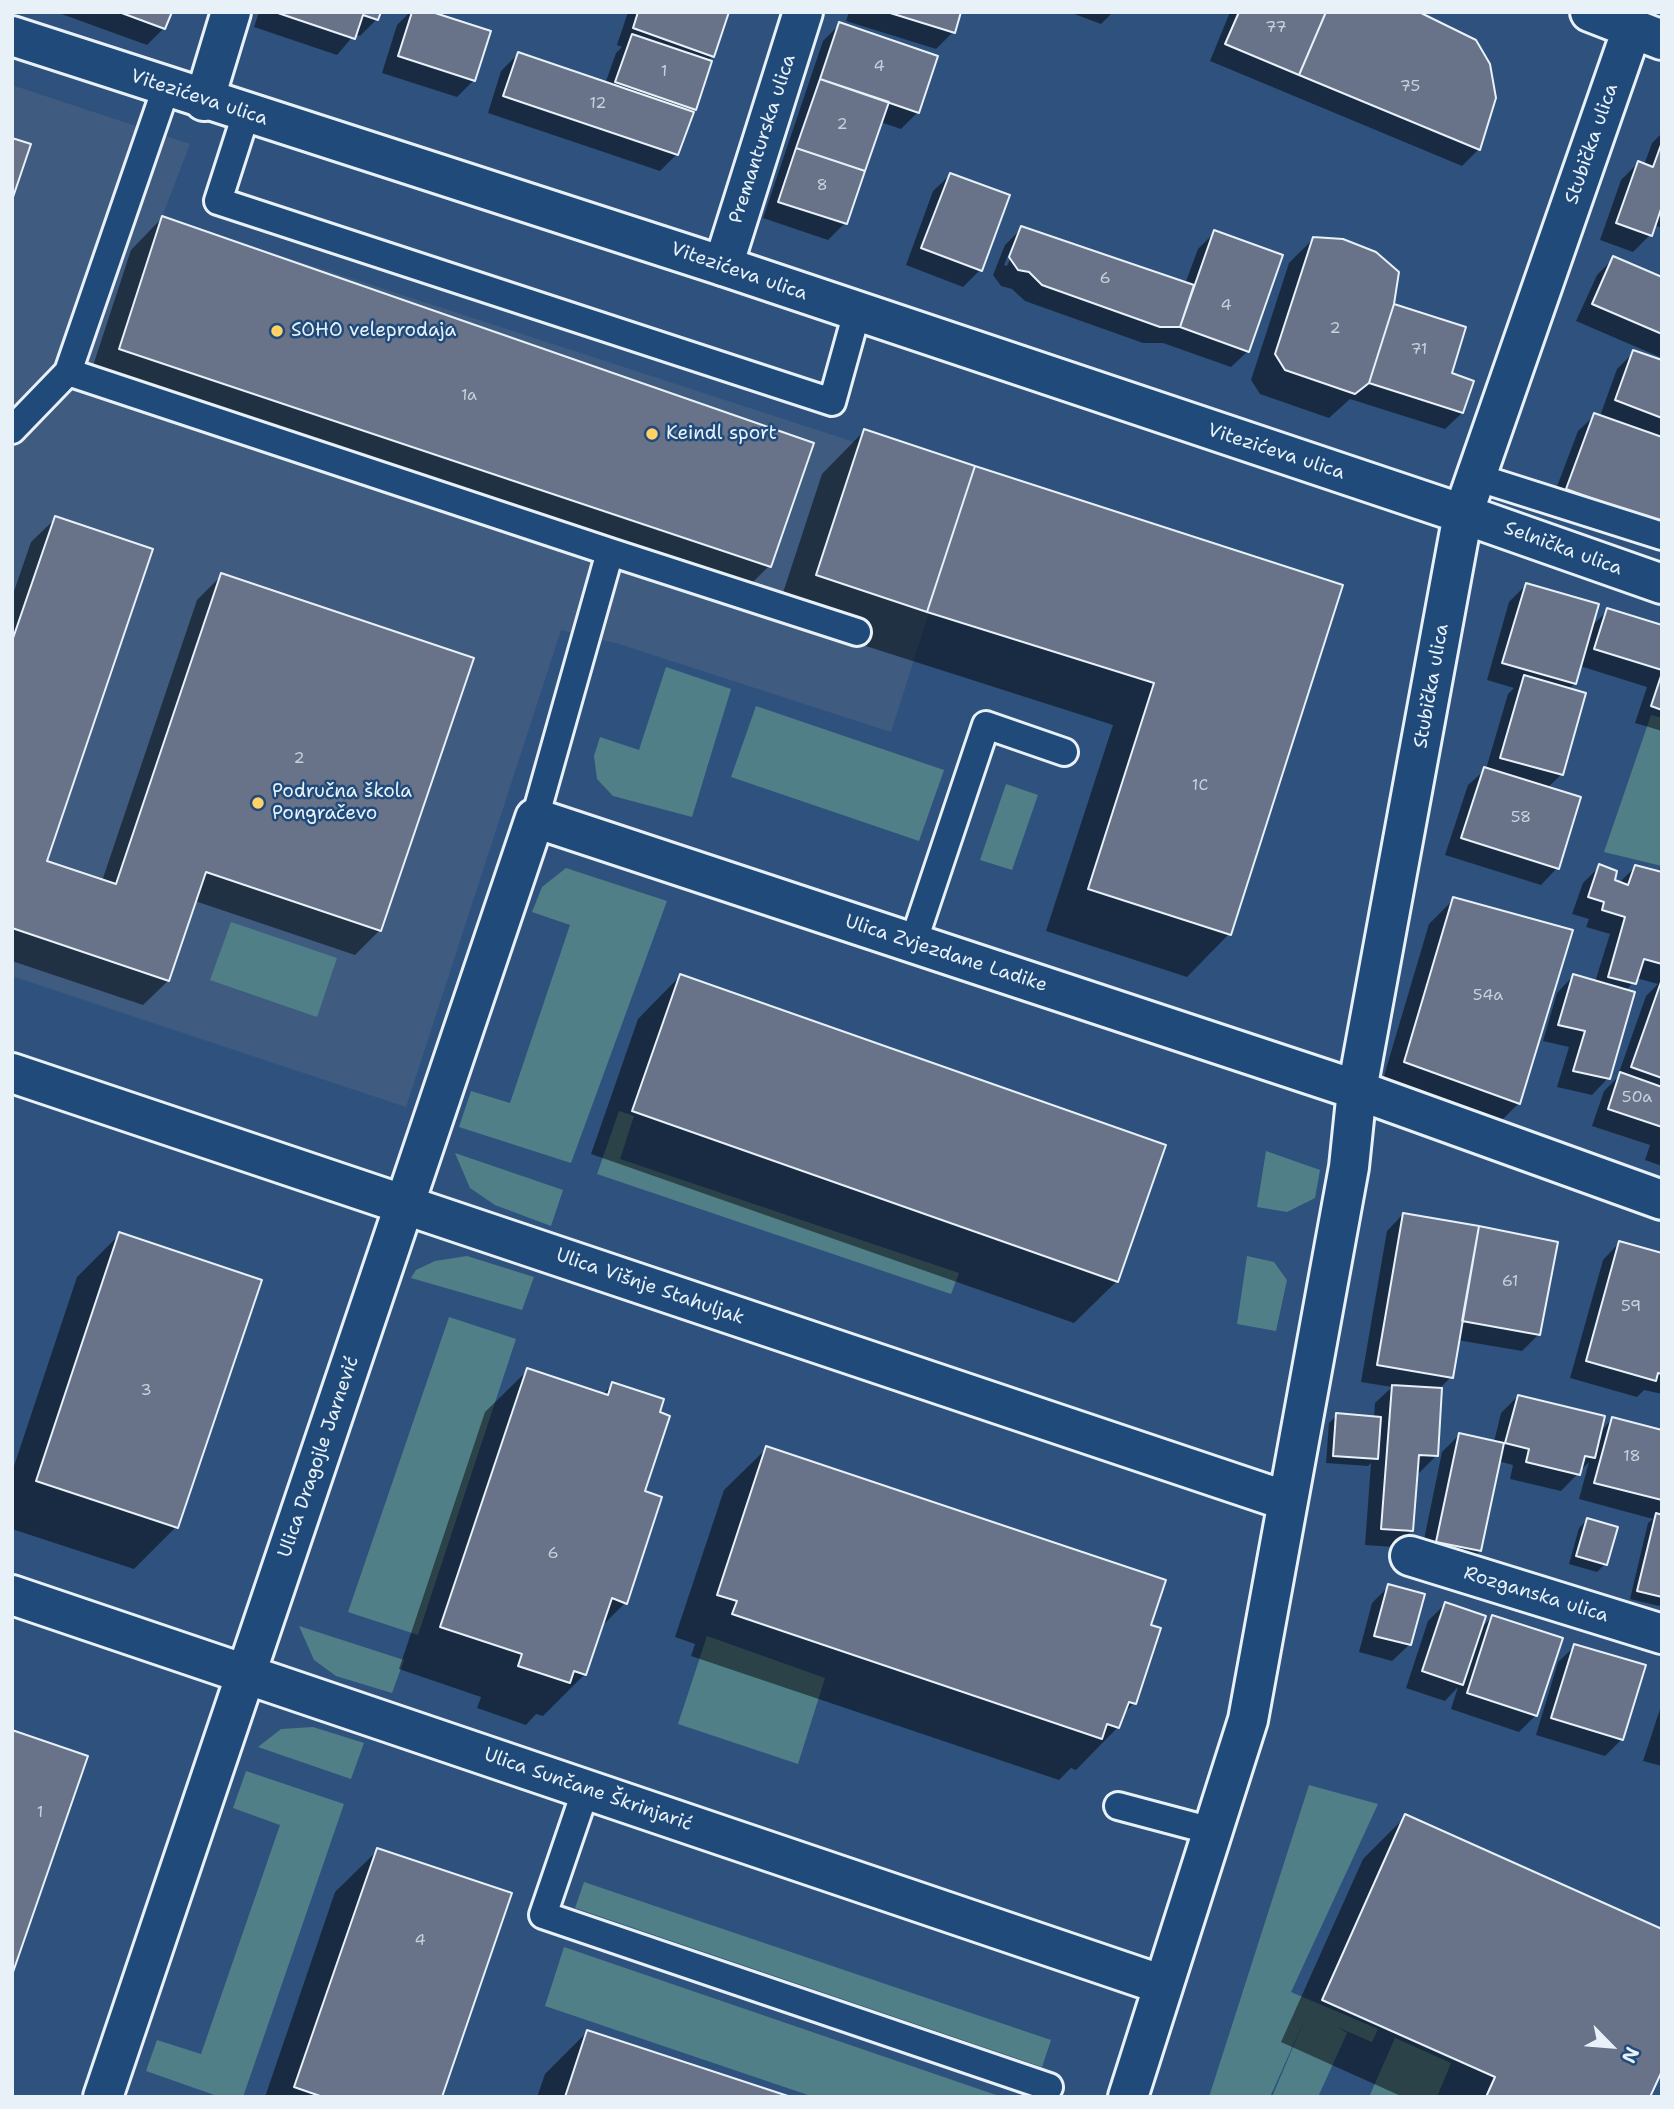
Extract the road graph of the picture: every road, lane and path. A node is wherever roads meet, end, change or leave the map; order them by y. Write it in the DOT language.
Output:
graph roads {
  1 [pos="231,12"];
  2 [pos="803,12"];
  3 [pos="1590,12"];
  4 [pos="1647,34"];
  5 [pos="12,36"];
  6 [pos="166,88"];
  7 [pos="204,101"];
  8 [pos="246,114"];
  9 [pos="723,266"];
  10 [pos="857,312"];
  11 [pos="68,372"];
  12 [pos="12,430"];
  13 [pos="1476,477"];
  14 [pos="1463,514"];
  15 [pos="1662,536"];
  16 [pos="610,552"];
  17 [pos="1662,584"];
  18 [pos="857,632"];
  19 [pos="1064,752"];
  20 [pos="535,818"];
  21 [pos="913,943"];
  22 [pos="12,1073"];
  23 [pos="1357,1090"];
  24 [pos="1662,1200"];
  25 [pos="404,1205"];
  26 [pos="1287,1501"];
  27 [pos="1410,1556"];
  28 [pos="12,1595"];
  29 [pos="1662,1634"];
  30 [pos="246,1674"];
  31 [pos="586,1789"];
  32 [pos="1118,1806"];
  33 [pos="1212,1831"];
  34 [pos="1163,1985"];
  35 [pos="1049,2087"];
  36 [pos="103,2097"];
  37 [pos="1128,2097"];
  1 -- 7 [label="street"];
  2 -- 9 [label="street, Premanturska ulica"];
  3 -- 4 [label="street, Stubička ulica"];
  4 -- 13 [label="street, Stubička ulica"];
  5 -- 6 [label="street, Vitezićeva ulica"];
  6 -- 7 [label="street, Vitezićeva ulica"];
  6 -- 11 [label="lane"];
  7 -- 8 [label="street, Vitezićeva ulica"];
  8 -- 9 [label="street, Vitezićeva ulica"];
  8 -- 10 [label="lane"];
  9 -- 10 [label="street, Vitezićeva ulica"];
  10 -- 14 [label="street, Vitezićeva ulica"];
  11 -- 12 [label="lane"];
  11 -- 16 [label="lane"];
  13 -- 14 [label="street, Stubička ulica"];
  13 -- 15 [label="lane"];
  14 -- 17 [label="street, Selnička ulica"];
  14 -- 23 [label="street, Stubička ulica"];
  16 -- 18 [label="lane"];
  16 -- 20 [label="lane"];
  19 -- 21 [label="lane"];
  20 -- 21 [label="street, Ulica Zvjezdane Ladike"];
  20 -- 25 [label="street, Ulica Dragojle Jarnević"];
  21 -- 23 [label="street, Ulica Zvjezdane Ladike"];
  22 -- 25 [label="street, Ulica Višnje Stahuljak"];
  23 -- 24 [label="street"];
  23 -- 26 [label="street, Stubička ulica"];
  25 -- 26 [label="street, Ulica Višnje Stahuljak"];
  25 -- 30 [label="street, Ulica Dragojle Jarnević"];
  26 -- 33 [label="street, Stubička ulica"];
  27 -- 29 [label="street, Rozganska ulica"];
  28 -- 30 [label="street, Ulica Sunčane Škrinjarić"];
  30 -- 31 [label="street, Ulica Sunčane Škrinjarić"];
  30 -- 36 [label="street, Ulica Dragojle Jarnević"];
  31 -- 34 [label="street, Ulica Sunčane Škrinjarić"];
  31 -- 35 [label="lane"];
  32 -- 33 [label="lane"];
  33 -- 34 [label="street, Stubička ulica"];
  34 -- 37 [label="street, Stubička ulica"];
}
